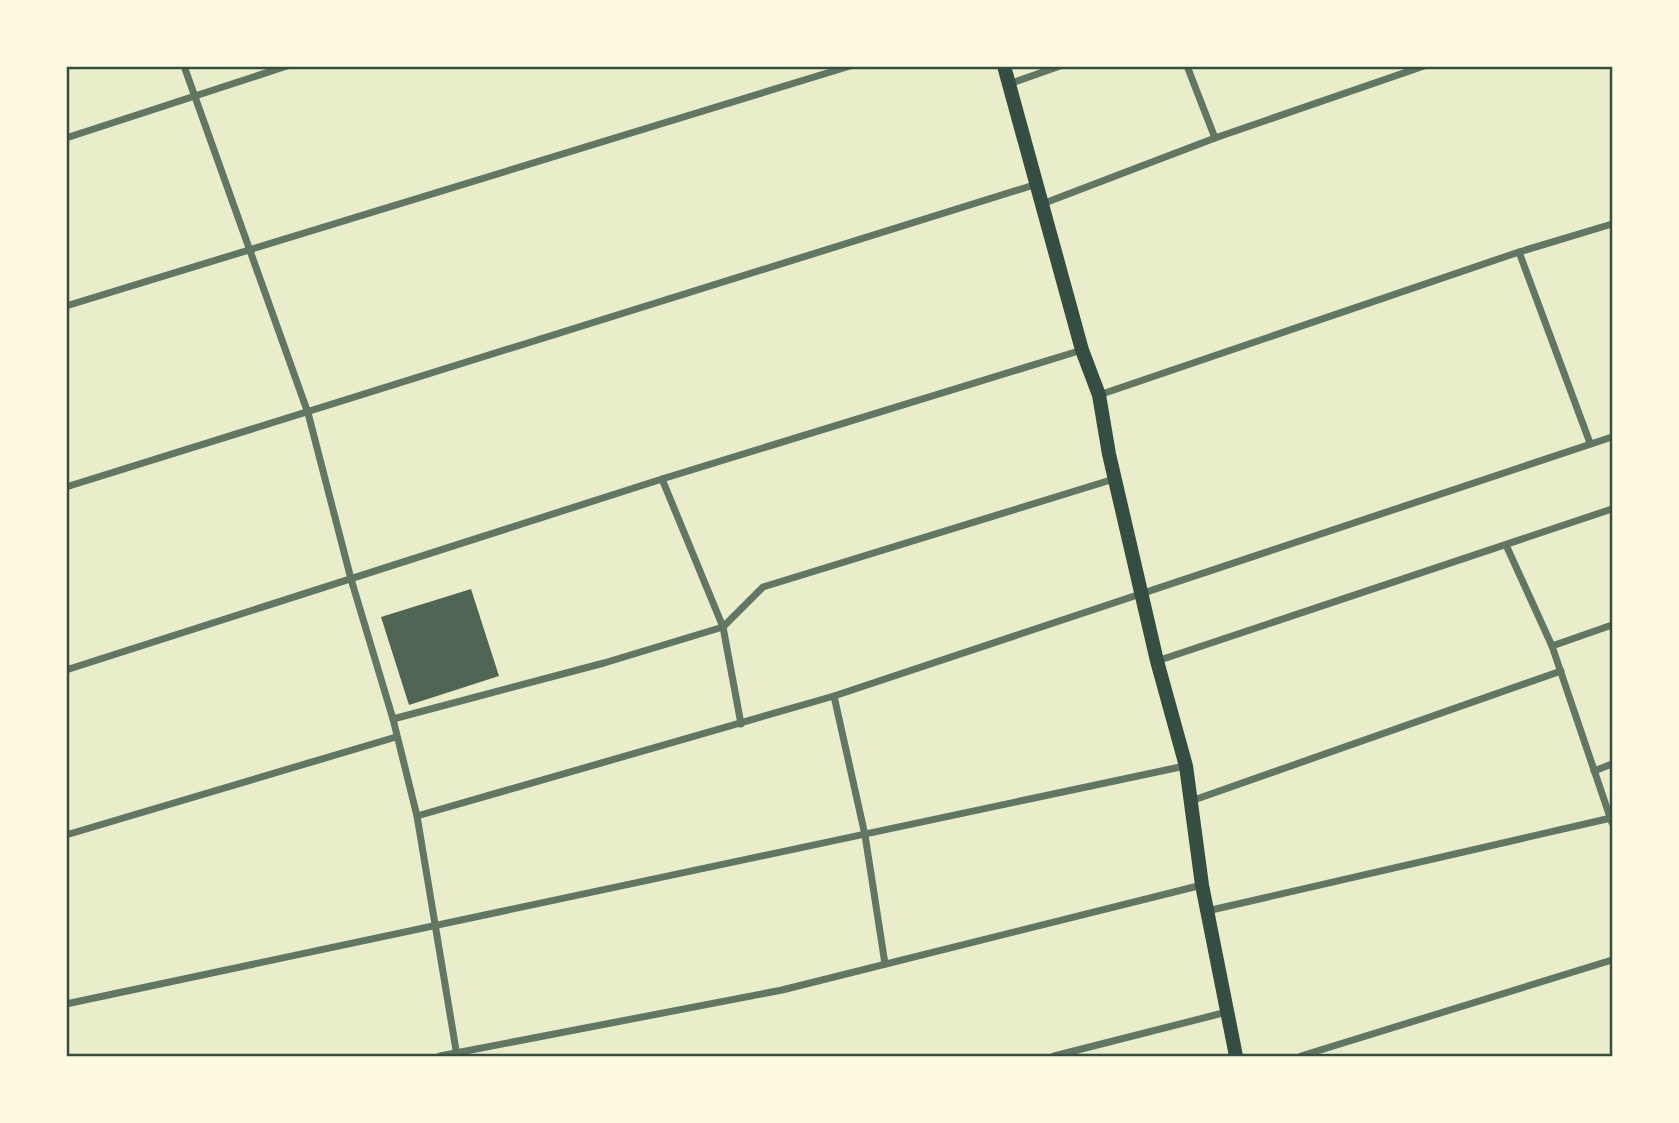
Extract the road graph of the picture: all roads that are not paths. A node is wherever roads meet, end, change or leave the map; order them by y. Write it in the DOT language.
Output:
graph roads {
  1 [pos="184,66"];
  2 [pos="287,66"];
  3 [pos="850,66"];
  4 [pos="1004,66"];
  5 [pos="1060,66"];
  6 [pos="1187,66"];
  7 [pos="1424,66"];
  8 [pos="1009,84"];
  9 [pos="196,96"];
  10 [pos="66,138"];
  11 [pos="1214,138"];
  12 [pos="1037,184"];
  13 [pos="1042,204"];
  14 [pos="1612,224"];
  15 [pos="251,249"];
  16 [pos="1519,252"];
  17 [pos="66,306"];
  18 [pos="1082,350"];
  19 [pos="1099,395"];
  20 [pos="308,412"];
  21 [pos="1612,437"];
  22 [pos="1590,443"];
  23 [pos="663,479"];
  24 [pos="1115,479"];
  25 [pos="66,487"];
  26 [pos="1612,509"];
  27 [pos="1506,545"];
  28 [pos="351,579"];
  29 [pos="1142,592"];
  30 [pos="1612,625"];
  31 [pos="723,626"];
  32 [pos="1552,646"];
  33 [pos="1157,661"];
  34 [pos="66,670"];
  35 [pos="1561,671"];
  36 [pos="834,696"];
  37 [pos="393,719"];
  38 [pos="741,724"];
  39 [pos="396,737"];
  40 [pos="1612,764"];
  41 [pos="1186,766"];
  42 [pos="1594,771"];
  43 [pos="1191,801"];
  44 [pos="417,816"];
  45 [pos="1612,820"];
  46 [pos="66,835"];
  47 [pos="865,835"];
  48 [pos="1202,885"];
  49 [pos="1206,911"];
  50 [pos="435,925"];
  51 [pos="1612,960"];
  52 [pos="885,964"];
  53 [pos="66,1004"];
  54 [pos="1228,1012"];
  55 [pos="457,1055"];
  56 [pos="440,1056"];
  57 [pos="1054,1056"];
  58 [pos="1236,1056"];
  59 [pos="1301,1056"];
  1 -- 9 [label="street"];
  2 -- 9 [label="street"];
  3 -- 15 [label="street"];
  4 -- 8 [label="main road"];
  5 -- 8 [label="street"];
  6 -- 11 [label="street"];
  7 -- 11 [label="street"];
  8 -- 12 [label="main road"];
  9 -- 10 [label="street"];
  9 -- 15 [label="street"];
  11 -- 13 [label="street"];
  12 -- 13 [label="main road"];
  12 -- 20 [label="street"];
  13 -- 18 [label="main road"];
  14 -- 16 [label="street"];
  15 -- 17 [label="street"];
  15 -- 20 [label="street"];
  16 -- 19 [label="street"];
  16 -- 22 [label="street"];
  18 -- 19 [label="main road"];
  18 -- 23 [label="street"];
  19 -- 24 [label="main road"];
  20 -- 25 [label="street"];
  20 -- 28 [label="street"];
  21 -- 22 [label="street"];
  22 -- 29 [label="street"];
  23 -- 28 [label="street"];
  23 -- 31 [label="street"];
  24 -- 29 [label="main road"];
  24 -- 31 [label="street"];
  26 -- 27 [label="street"];
  27 -- 32 [label="street"];
  27 -- 33 [label="street"];
  28 -- 34 [label="street"];
  28 -- 37 [label="street"];
  29 -- 33 [label="main road"];
  29 -- 36 [label="street"];
  30 -- 32 [label="street"];
  31 -- 37 [label="street"];
  31 -- 38 [label="street"];
  32 -- 35 [label="street"];
  33 -- 41 [label="main road"];
  35 -- 42 [label="street"];
  35 -- 43 [label="street"];
  36 -- 38 [label="street"];
  36 -- 47 [label="street"];
  37 -- 39 [label="street"];
  38 -- 44 [label="street"];
  39 -- 44 [label="street"];
  39 -- 46 [label="street"];
  40 -- 42 [label="street"];
  41 -- 43 [label="main road"];
  41 -- 47 [label="street"];
  42 -- 45 [label="street"];
  43 -- 48 [label="main road"];
  44 -- 50 [label="street"];
  45 -- 49 [label="street"];
  47 -- 50 [label="street"];
  47 -- 52 [label="street"];
  48 -- 49 [label="main road"];
  48 -- 52 [label="street"];
  49 -- 54 [label="main road"];
  50 -- 53 [label="street"];
  50 -- 55 [label="street"];
  51 -- 59 [label="street"];
  52 -- 55 [label="street"];
  54 -- 57 [label="street"];
  54 -- 58 [label="main road"];
  55 -- 56 [label="street"];
}
